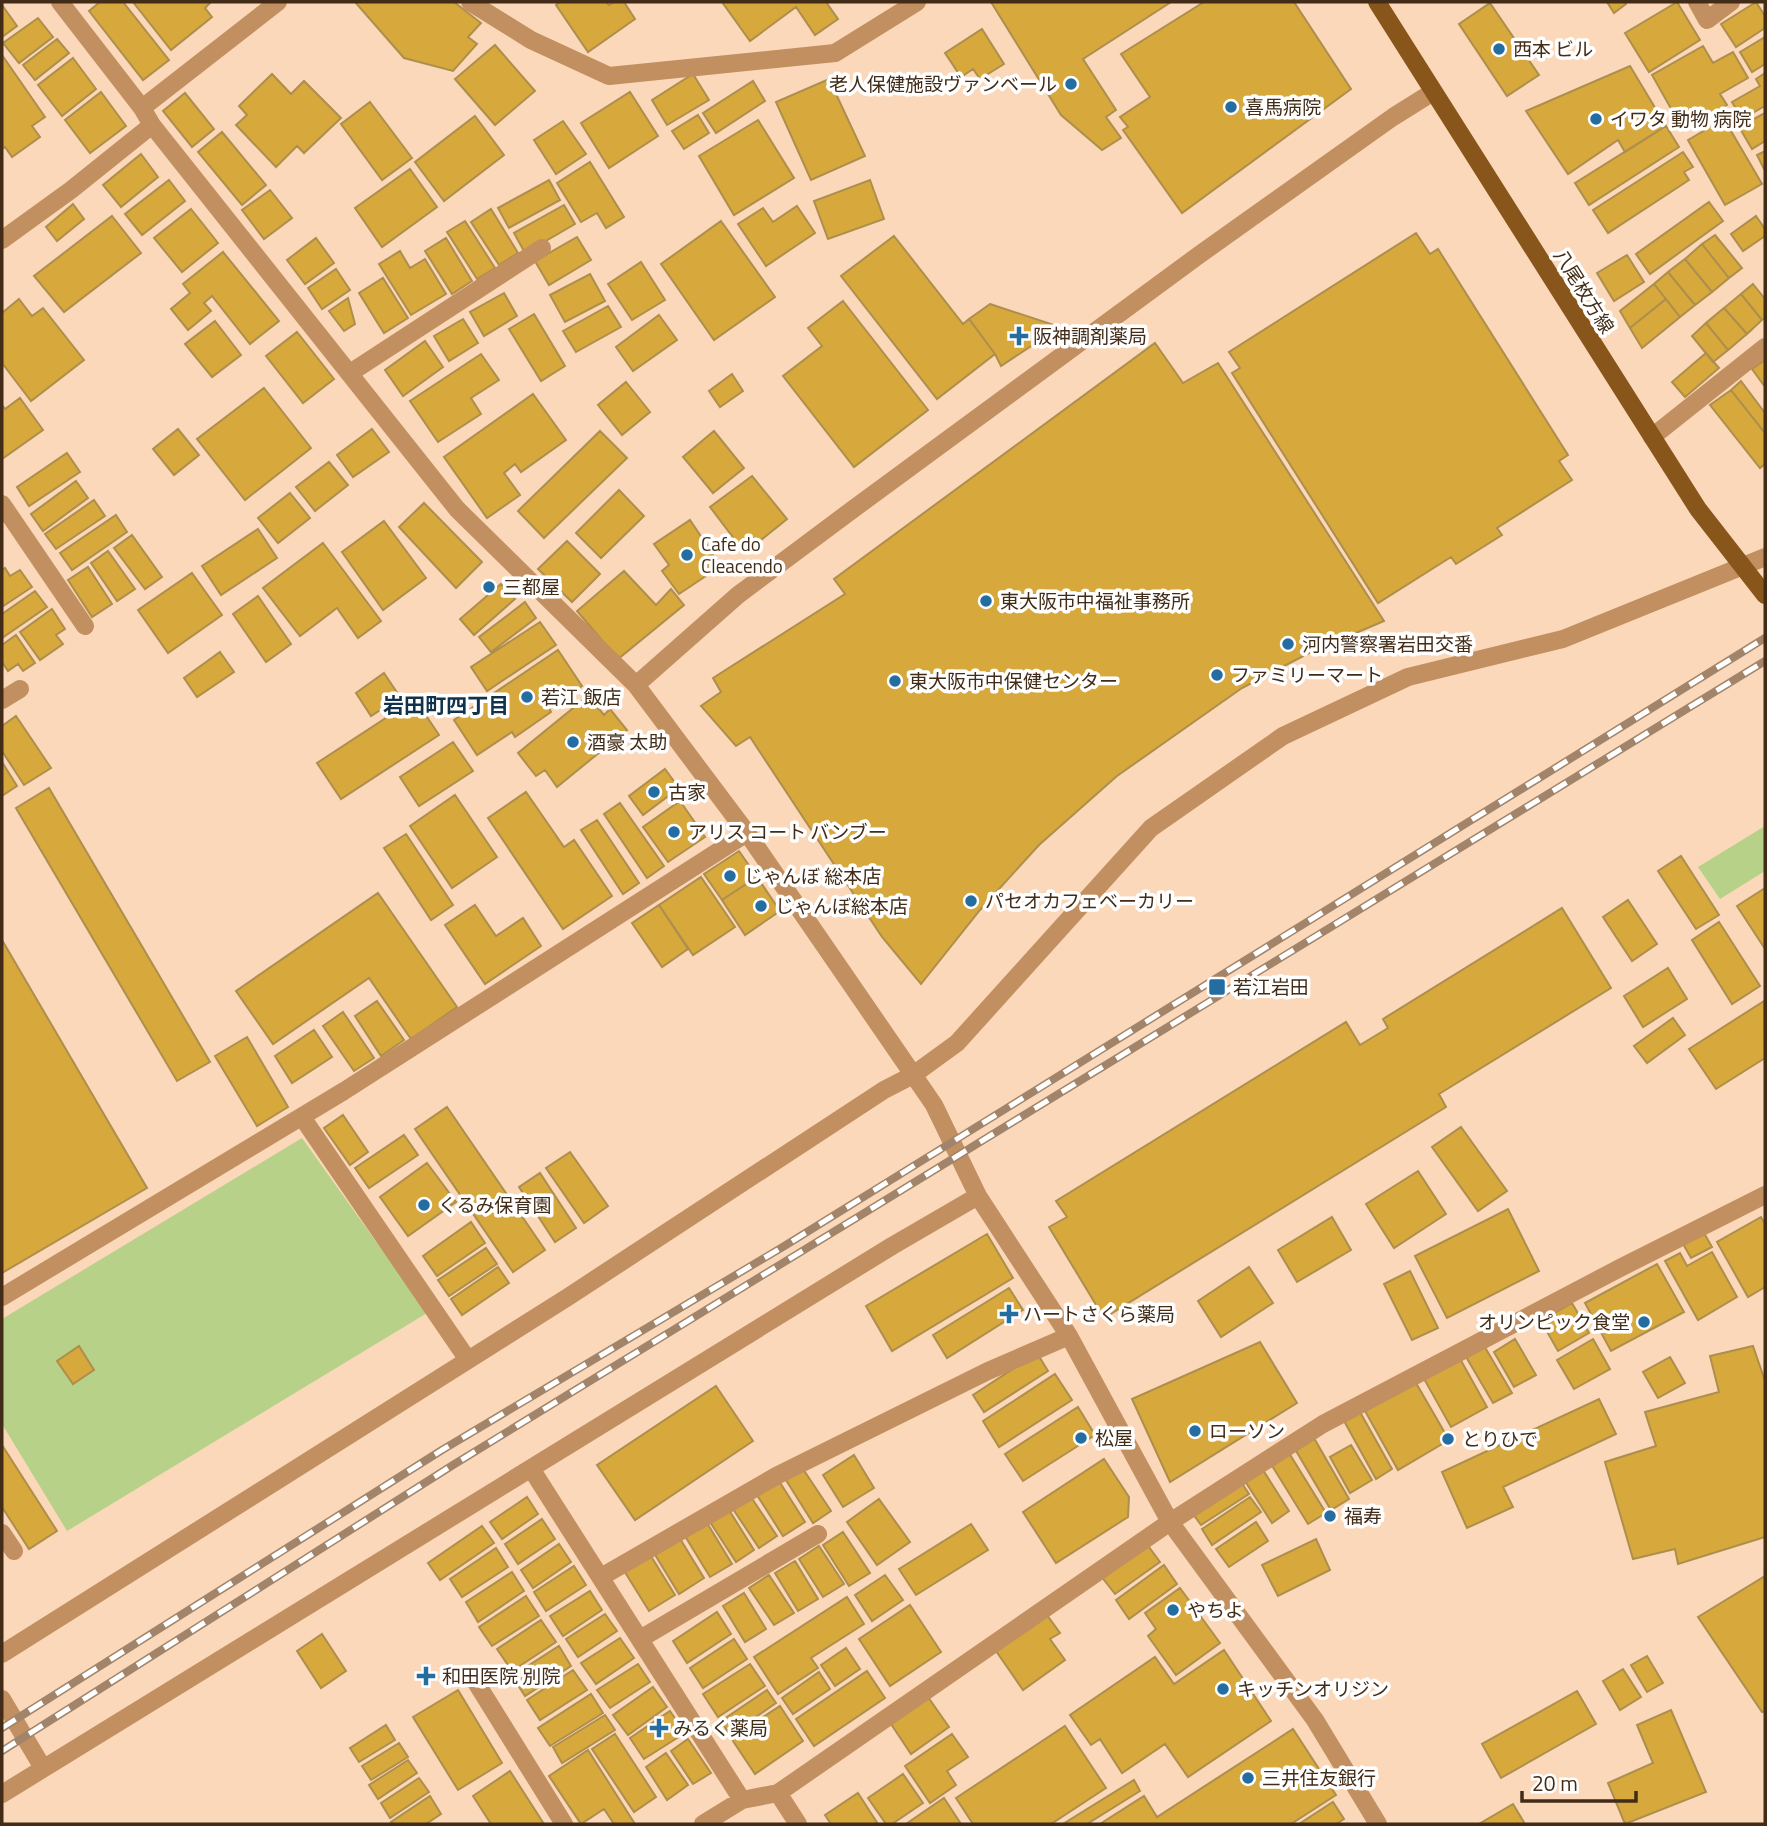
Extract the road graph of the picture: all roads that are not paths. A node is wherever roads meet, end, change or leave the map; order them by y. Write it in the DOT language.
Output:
graph roads {
  1 [pos="60,2"];
  2 [pos="278,2"];
  3 [pos="470,2"];
  4 [pos="917,2"];
  5 [pos="1377,2"];
  6 [pos="1697,2"];
  7 [pos="1731,2"];
  8 [pos="1433,92"];
  9 [pos="142,108"];
  10 [pos="152,125"];
  11 [pos="2,240"];
  12 [pos="542,248"];
  13 [pos="1765,347"];
  14 [pos="350,373"];
  15 [pos="1652,438"];
  16 [pos="2,504"];
  17 [pos="1765,557"];
  18 [pos="1744,567"];
  19 [pos="1765,595"];
  20 [pos="85,626"];
  21 [pos="636,685"];
  22 [pos="20,689"];
  23 [pos="2,700"];
  24 [pos="747,833"];
  25 [pos="913,1075"];
  26 [pos="302,1117"];
  27 [pos="1765,1195"];
  28 [pos="978,1196"];
  29 [pos="2,1297"];
  30 [pos="1069,1336"];
  31 [pos="468,1360"];
  32 [pos="532,1470"];
  33 [pos="1170,1522"];
  34 [pos="2,1533"];
  35 [pos="818,1534"];
  36 [pos="14,1551"];
  37 [pos="601,1577"];
  38 [pos="640,1639"];
  39 [pos="2,1654"];
  40 [pos="477,1684"];
  41 [pos="2,1699"];
  42 [pos="43,1768"];
  43 [pos="778,1793"];
  44 [pos="2,1794"];
  45 [pos="742,1800"];
  46 [pos="564,1824"];
  47 [pos="703,1824"];
  48 [pos="798,1824"];
  49 [pos="1378,1824"];
  1 -- 9 [label="street"];
  2 -- 9 [label="street"];
  3 -- 4 [label="street"];
  5 -- 8 [label="main road, 八尾枚方線"];
  6 -- 7 [label="street"];
  8 -- 15 [label="main road, 八尾枚方線"];
  8 -- 21 [label="street"];
  9 -- 10 [label="street"];
  10 -- 11 [label="street"];
  10 -- 14 [label="street"];
  12 -- 14 [label="street"];
  13 -- 15 [label="street"];
  14 -- 21 [label="street"];
  15 -- 18 [label="main road, 八尾枚方線"];
  16 -- 20 [label="street"];
  17 -- 18 [label="street"];
  18 -- 19 [label="main road, 八尾枚方線"];
  18 -- 25 [label="street"];
  21 -- 24 [label="street"];
  22 -- 23 [label="street"];
  24 -- 25 [label="street"];
  24 -- 26 [label="street"];
  25 -- 28 [label="street"];
  25 -- 31 [label="street"];
  26 -- 29 [label="street"];
  26 -- 31 [label="street"];
  27 -- 33 [label="street"];
  28 -- 30 [label="street"];
  28 -- 32 [label="street"];
  30 -- 33 [label="street"];
  30 -- 37 [label="street"];
  31 -- 39 [label="street"];
  32 -- 37 [label="street"];
  32 -- 42 [label="street"];
  33 -- 43 [label="street"];
  33 -- 49 [label="street"];
  34 -- 36 [label="street"];
  35 -- 38 [label="street"];
  37 -- 38 [label="street"];
  38 -- 45 [label="street"];
  40 -- 46 [label="street"];
  41 -- 42 [label="street"];
  42 -- 44 [label="street"];
  43 -- 45 [label="street"];
  43 -- 48 [label="street"];
  45 -- 47 [label="street"];
}
